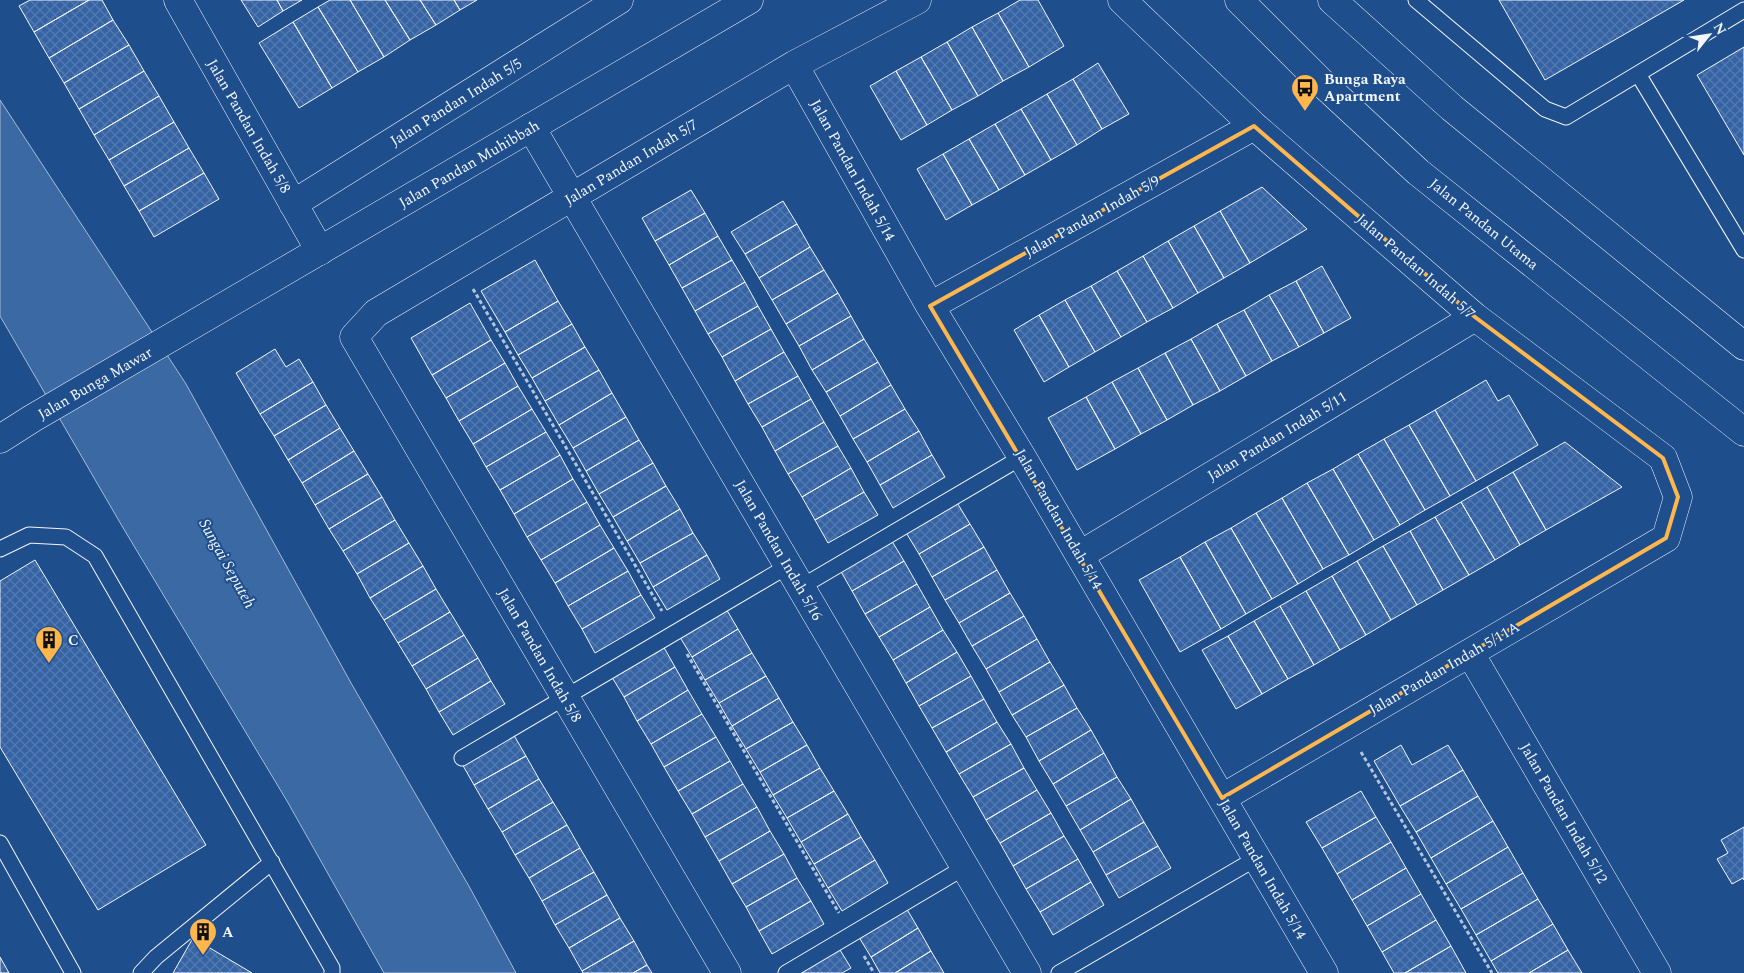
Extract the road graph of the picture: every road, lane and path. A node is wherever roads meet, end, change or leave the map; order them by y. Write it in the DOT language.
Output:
graph roads {
  1 [pos="178,0"];
  2 [pos="619,0"];
  3 [pos="749,0"];
  4 [pos="917,0"];
  5 [pos="1122,0"];
  6 [pos="1238,0"];
  7 [pos="1332,0"];
  8 [pos="1416,0"];
  9 [pos="1744,10"];
  10 [pos="794,64"];
  11 [pos="1638,74"];
  12 [pos="1254,126"];
  13 [pos="531,127"];
  14 [pos="572,197"];
  15 [pos="293,204"];
  16 [pos="1744,250"];
  17 [pos="320,251"];
  18 [pos="930,306"];
  19 [pos="1475,317"];
  20 [pos="190,327"];
  21 [pos="354,337"];
  22 [pos="1744,346"];
  23 [pos="1744,432"];
  24 [pos="0,439"];
  25 [pos="1022,456"];
  26 [pos="1666,538"];
  27 [pos="0,550"];
  28 [pos="1080,555"];
  29 [pos="795,576"];
  30 [pos="1470,653"];
  31 [pos="565,698"];
  32 [pos="1346,726"];
  33 [pos="462,758"];
  34 [pos="1222,798"];
  35 [pos="0,843"];
  36 [pos="1257,858"];
  37 [pos="272,862"];
  38 [pos="965,867"];
  39 [pos="73,973"];
  40 [pos="142,973"];
  41 [pos="332,973"];
  42 [pos="727,973"];
  43 [pos="786,973"];
  44 [pos="1027,973"];
  45 [pos="1059,973"];
  46 [pos="1324,973"];
  47 [pos="1492,973"];
  48 [pos="1657,973"];
  1 -- 15 [label="street, Jalan Pandan Indah 5/8"];
  2 -- 15 [label="street, Jalan Pandan Indah 5/5"];
  3 -- 13 [label="street, Jalan Pandan Muhibbah"];
  4 -- 10 [label="street, Jalan Pandan Indah 5/7"];
  5 -- 12 [label="street, Jalan Pandan Indah 5/7"];
  6 -- 23 [label="street, Jalan Pandan Utama"];
  7 -- 22 [label="street"];
  8 -- 11 [label="lane"];
  9 -- 11 [label="lane"];
  10 -- 14 [label="street, Jalan Pandan Indah 5/7"];
  10 -- 18 [label="street, Jalan Pandan Indah 5/14"];
  11 -- 16 [label="lane"];
  12 -- 18 [label="street, Jalan Pandan Indah 5/9"];
  12 -- 19 [label="street, Jalan Pandan Indah 5/7"];
  13 -- 14 [label="street, Jalan Pandan Indah 5/16"];
  13 -- 17 [label="street, Jalan Pandan Muhibbah"];
  14 -- 21 [label="street, Jalan Pandan Indah 5/7"];
  14 -- 29 [label="street, Jalan Pandan Indah 5/16"];
  15 -- 17 [label="street, Jalan Pandan Indah 5/8"];
  17 -- 20 [label="street, Jalan Pandan Muhibbah"];
  18 -- 25 [label="street, Jalan Pandan Indah 5/14"];
  19 -- 26 [label="street, Jalan Pandan Indah 5/7"];
  19 -- 28 [label="street, Jalan Pandan Indah 5/11"];
  20 -- 24 [label="street, Jalan Bunga Mawar"];
  21 -- 31 [label="street, Jalan Pandan Indah 5/8"];
  25 -- 28 [label="street, Jalan Pandan Indah 5/14"];
  25 -- 29 [label="lane"];
  26 -- 30 [label="street, Jalan Pandan Indah 5/11A"];
  27 -- 37 [label="lane"];
  28 -- 34 [label="street, Jalan Pandan Indah 5/14"];
  29 -- 31 [label="lane"];
  29 -- 38 [label="street, Jalan Pandan Indah 5/16"];
  30 -- 32 [label="street, Jalan Pandan Indah 5/11A"];
  30 -- 48 [label="street, Jalan Pandan Indah 5/12"];
  31 -- 33 [label="lane"];
  31 -- 42 [label="street, Jalan Pandan Indah 5/8"];
  32 -- 34 [label="street, Jalan Pandan Indah 5/11A"];
  32 -- 47 [label="path"];
  34 -- 36 [label="street, Jalan Pandan Indah 5/14"];
  35 -- 39 [label="lane"];
  36 -- 45 [label="lane"];
  36 -- 46 [label="street, Jalan Pandan Indah 5/14"];
  37 -- 40 [label="lane"];
  37 -- 41 [label="lane"];
  38 -- 43 [label="lane"];
  38 -- 44 [label="street, Jalan Pandan Indah 5/16"];
}
